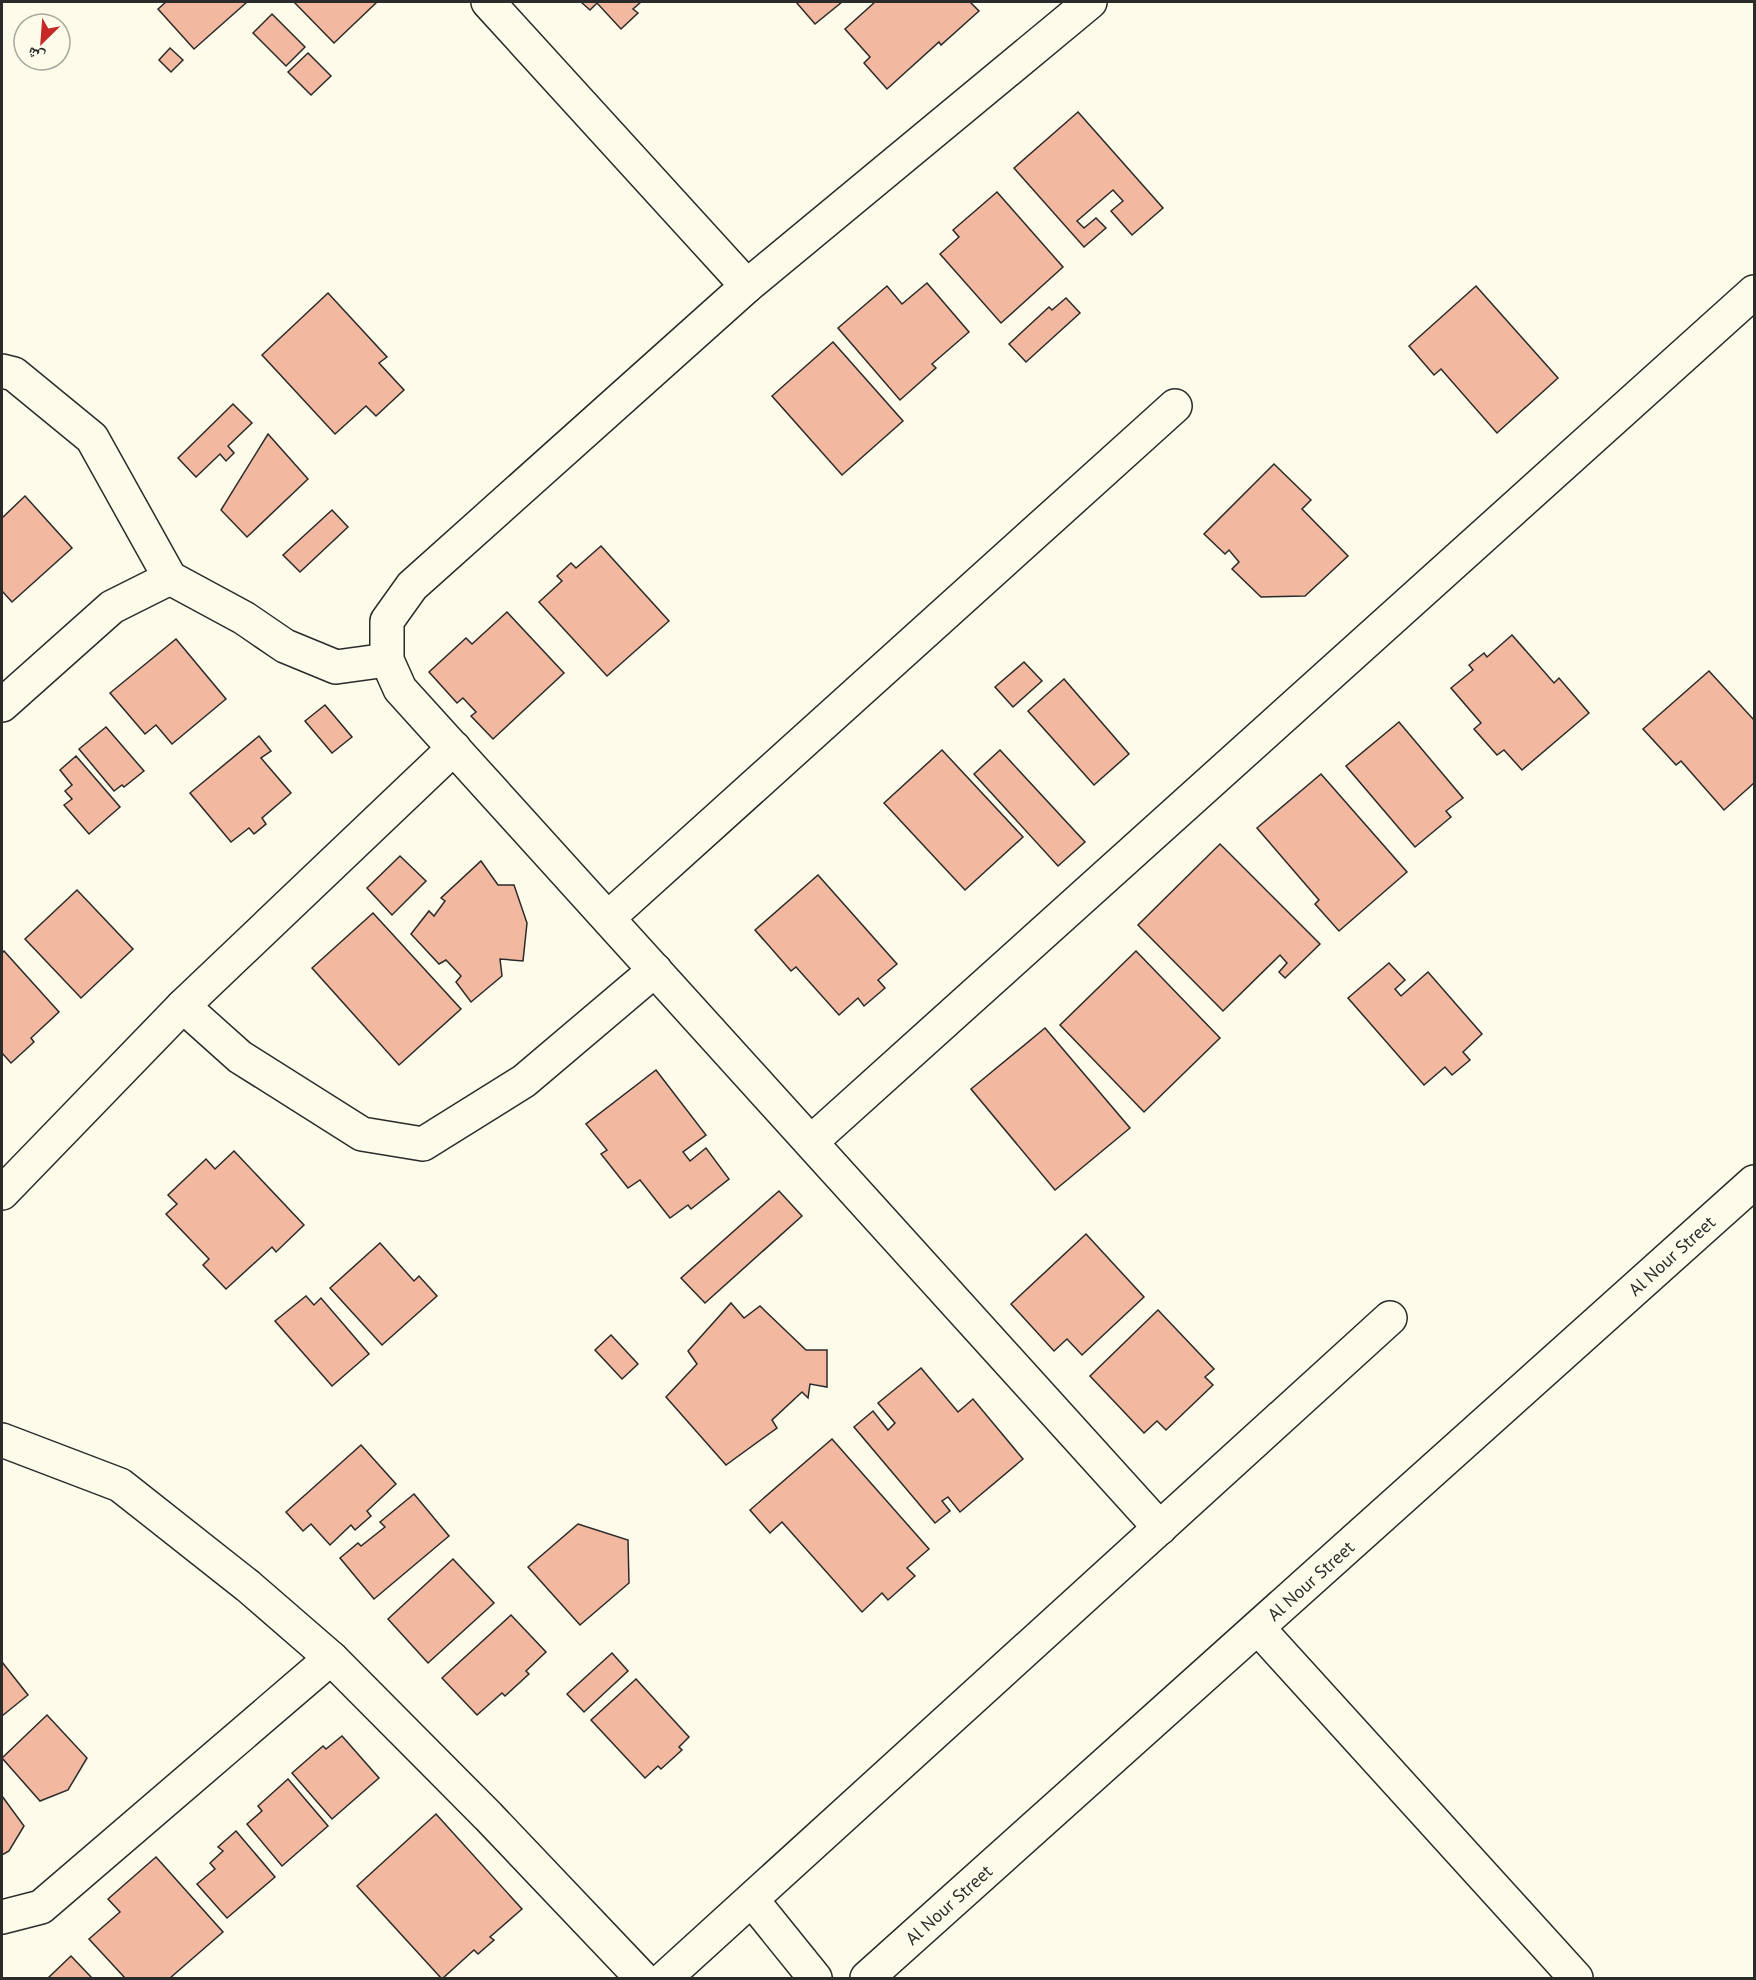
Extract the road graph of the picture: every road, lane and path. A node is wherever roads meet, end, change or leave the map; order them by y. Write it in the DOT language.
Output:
graph roads {
  1 [pos="488,2"];
  2 [pos="1085,3"];
  3 [pos="747,286"];
  4 [pos="1755,292"];
  5 [pos="2,371"];
  6 [pos="1175,406"];
  7 [pos="170,578"];
  8 [pos="387,660"];
  9 [pos="2,705"];
  10 [pos="454,748"];
  11 [pos="608,918"];
  12 [pos="656,970"];
  13 [pos="183,1006"];
  14 [pos="811,1142"];
  15 [pos="1755,1182"];
  16 [pos="2,1193"];
  17 [pos="1390,1318"];
  18 [pos="2,1440"];
  19 [pos="1160,1528"];
  20 [pos="1258,1628"];
  21 [pos="331,1658"];
  22 [pos="752,1900"];
  23 [pos="2,1917"];
  24 [pos="642,1978"];
  25 [pos="665,1978"];
  26 [pos="816,1978"];
  27 [pos="867,1978"];
  28 [pos="1576,1978"];
  1 -- 3 [label="street"];
  2 -- 3 [label="street"];
  3 -- 8 [label="street"];
  4 -- 14 [label="street"];
  5 -- 7 [label="street"];
  6 -- 11 [label="street"];
  7 -- 8 [label="street"];
  7 -- 9 [label="street"];
  8 -- 10 [label="street"];
  10 -- 11 [label="street"];
  10 -- 13 [label="street"];
  11 -- 12 [label="street"];
  12 -- 13 [label="street"];
  12 -- 14 [label="street"];
  13 -- 16 [label="street"];
  14 -- 19 [label="street"];
  15 -- 20 [label="street, Al Nour Street"];
  17 -- 19 [label="street"];
  18 -- 21 [label="street"];
  19 -- 22 [label="street"];
  20 -- 27 [label="street, Al Nour Street"];
  20 -- 28 [label="street"];
  21 -- 23 [label="street"];
  21 -- 24 [label="street"];
  22 -- 25 [label="street"];
  22 -- 26 [label="street"];
}
